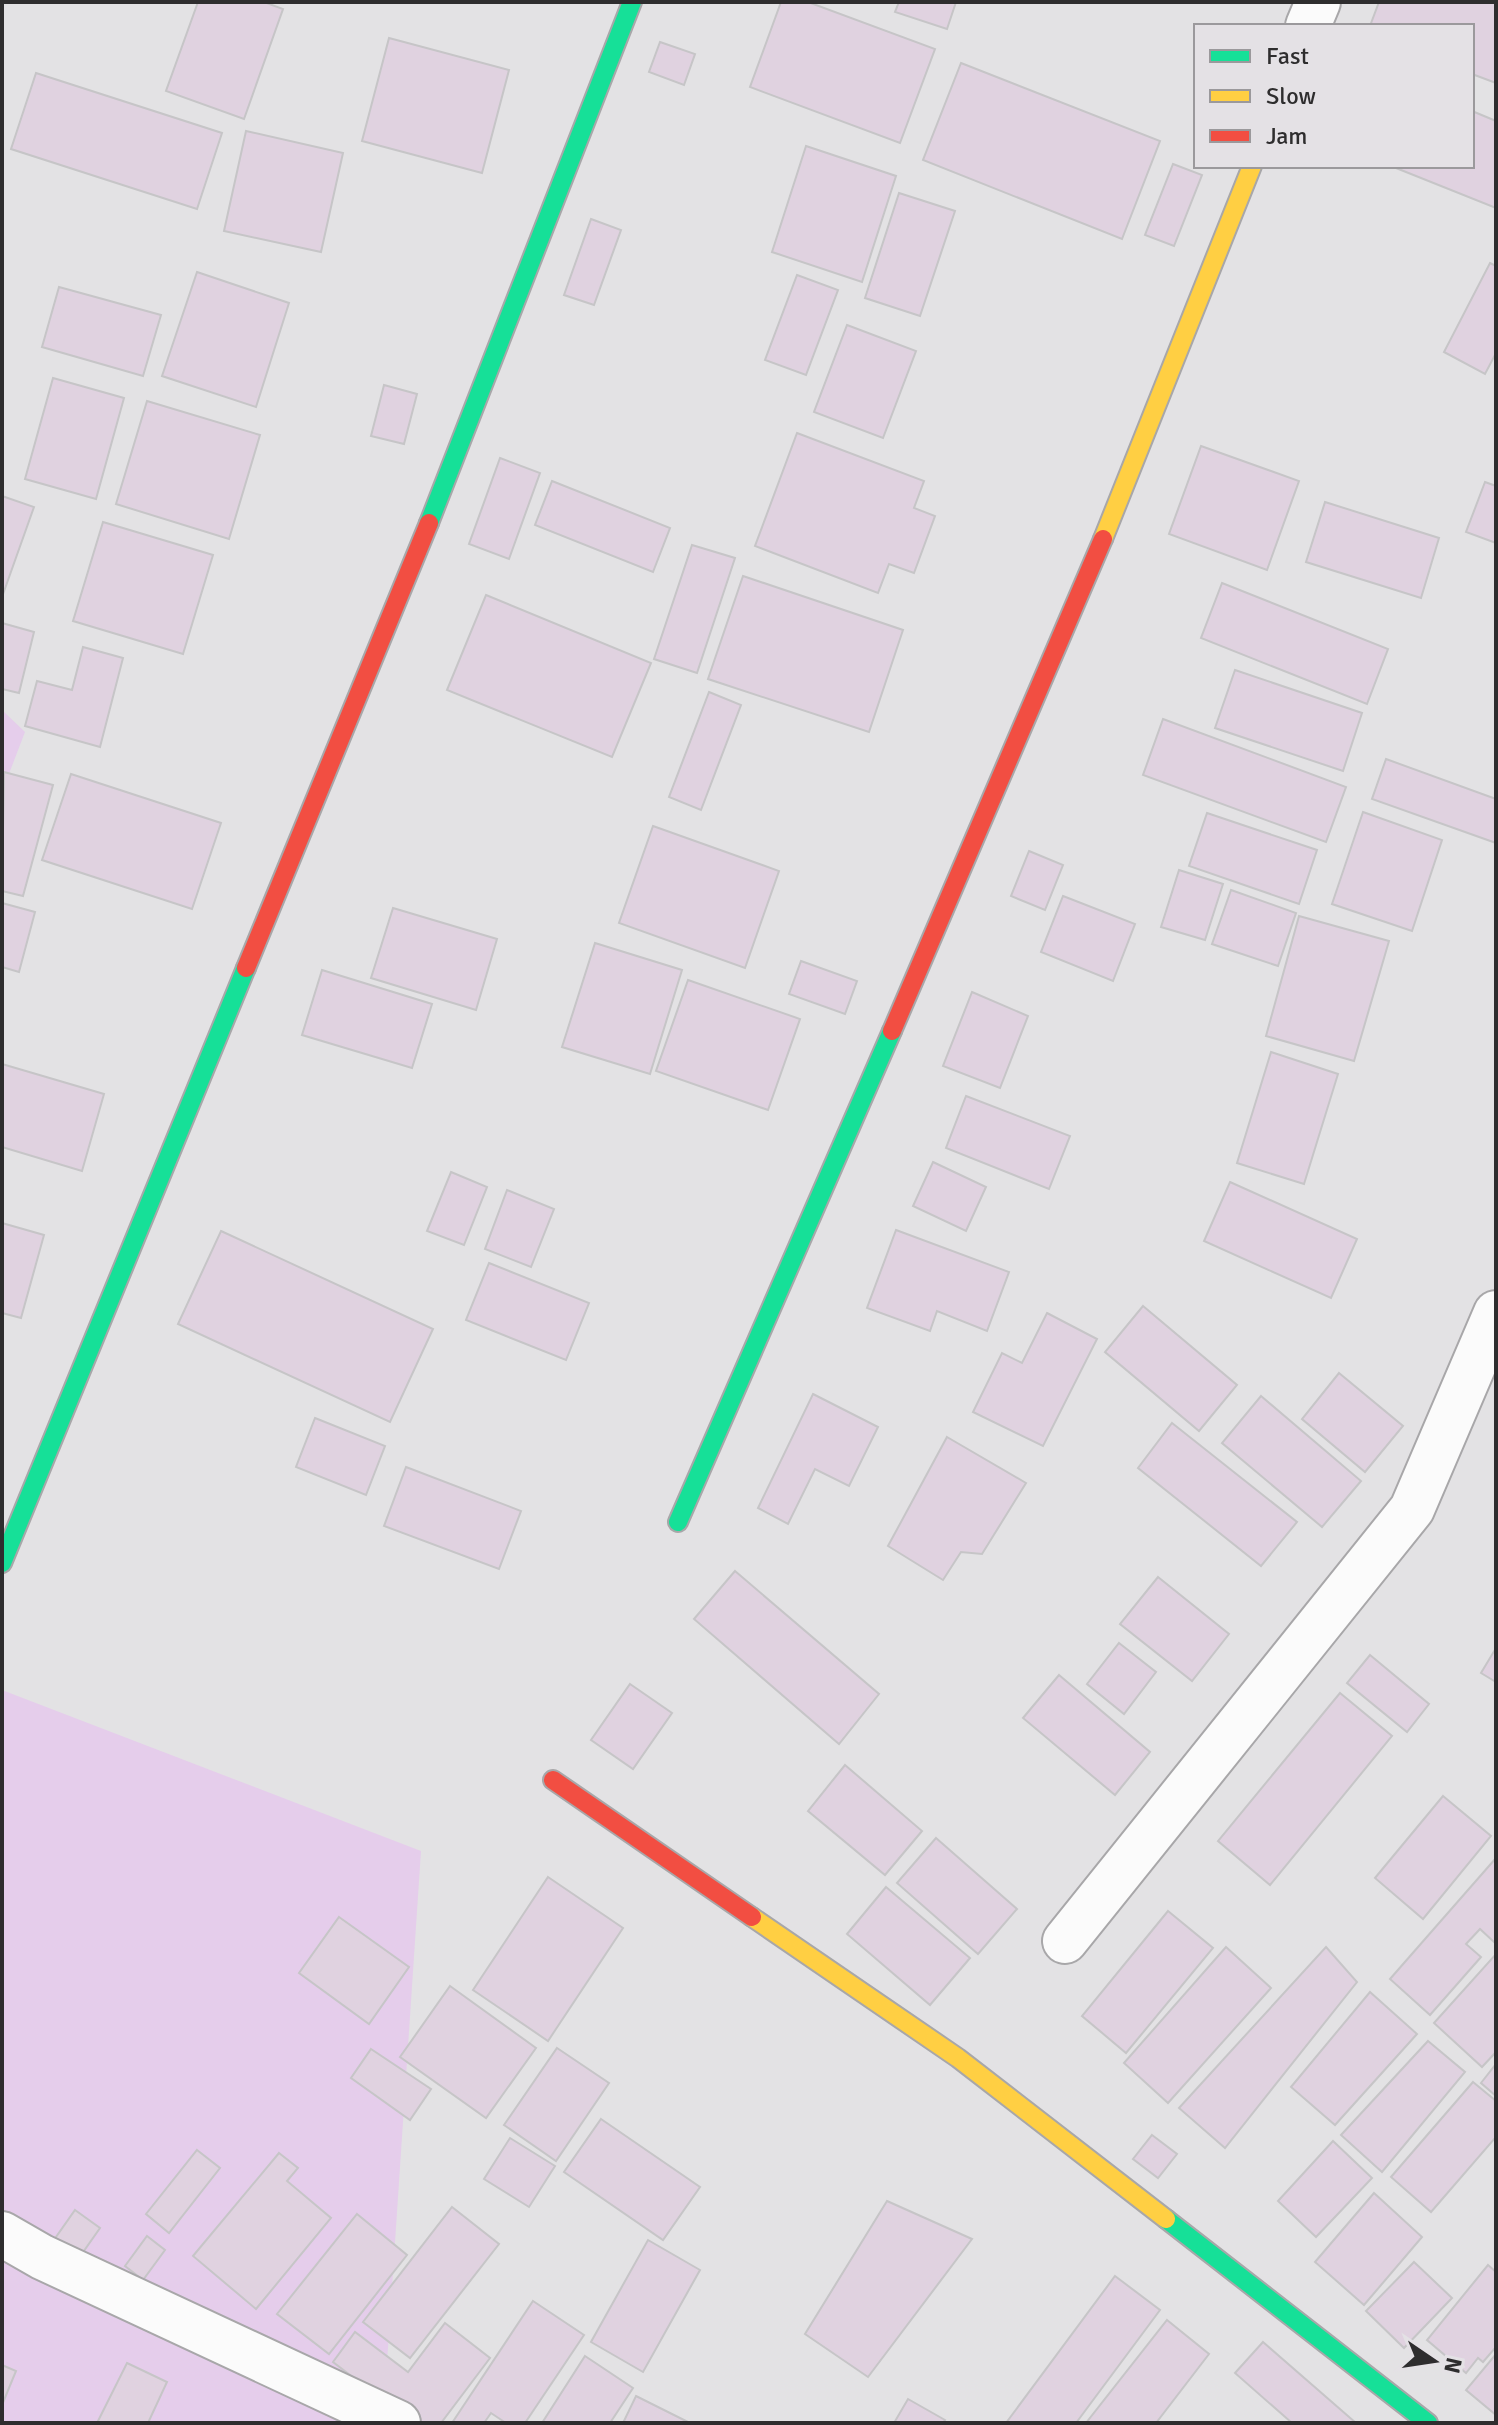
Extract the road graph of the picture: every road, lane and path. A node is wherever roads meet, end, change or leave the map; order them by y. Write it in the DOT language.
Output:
graph roads {
  1 [pos="632,2"];
  2 [pos="1318,2"];
  3 [pos="1309,24"];
  4 [pos="1251,168"];
  5 [pos="1496,1313"];
  6 [pos="678,1522"];
  7 [pos="2,1563"];
  8 [pos="553,1780"];
  9 [pos="1065,1941"];
  10 [pos="2,2234"];
  11 [pos="398,2423"];
  12 [pos="1428,2423"];
  1 -- 7 [label="street"];
  2 -- 3 [label="street"];
  4 -- 6 [label="street"];
  5 -- 9 [label="street"];
  8 -- 12 [label="street"];
  10 -- 11 [label="street"];
}
